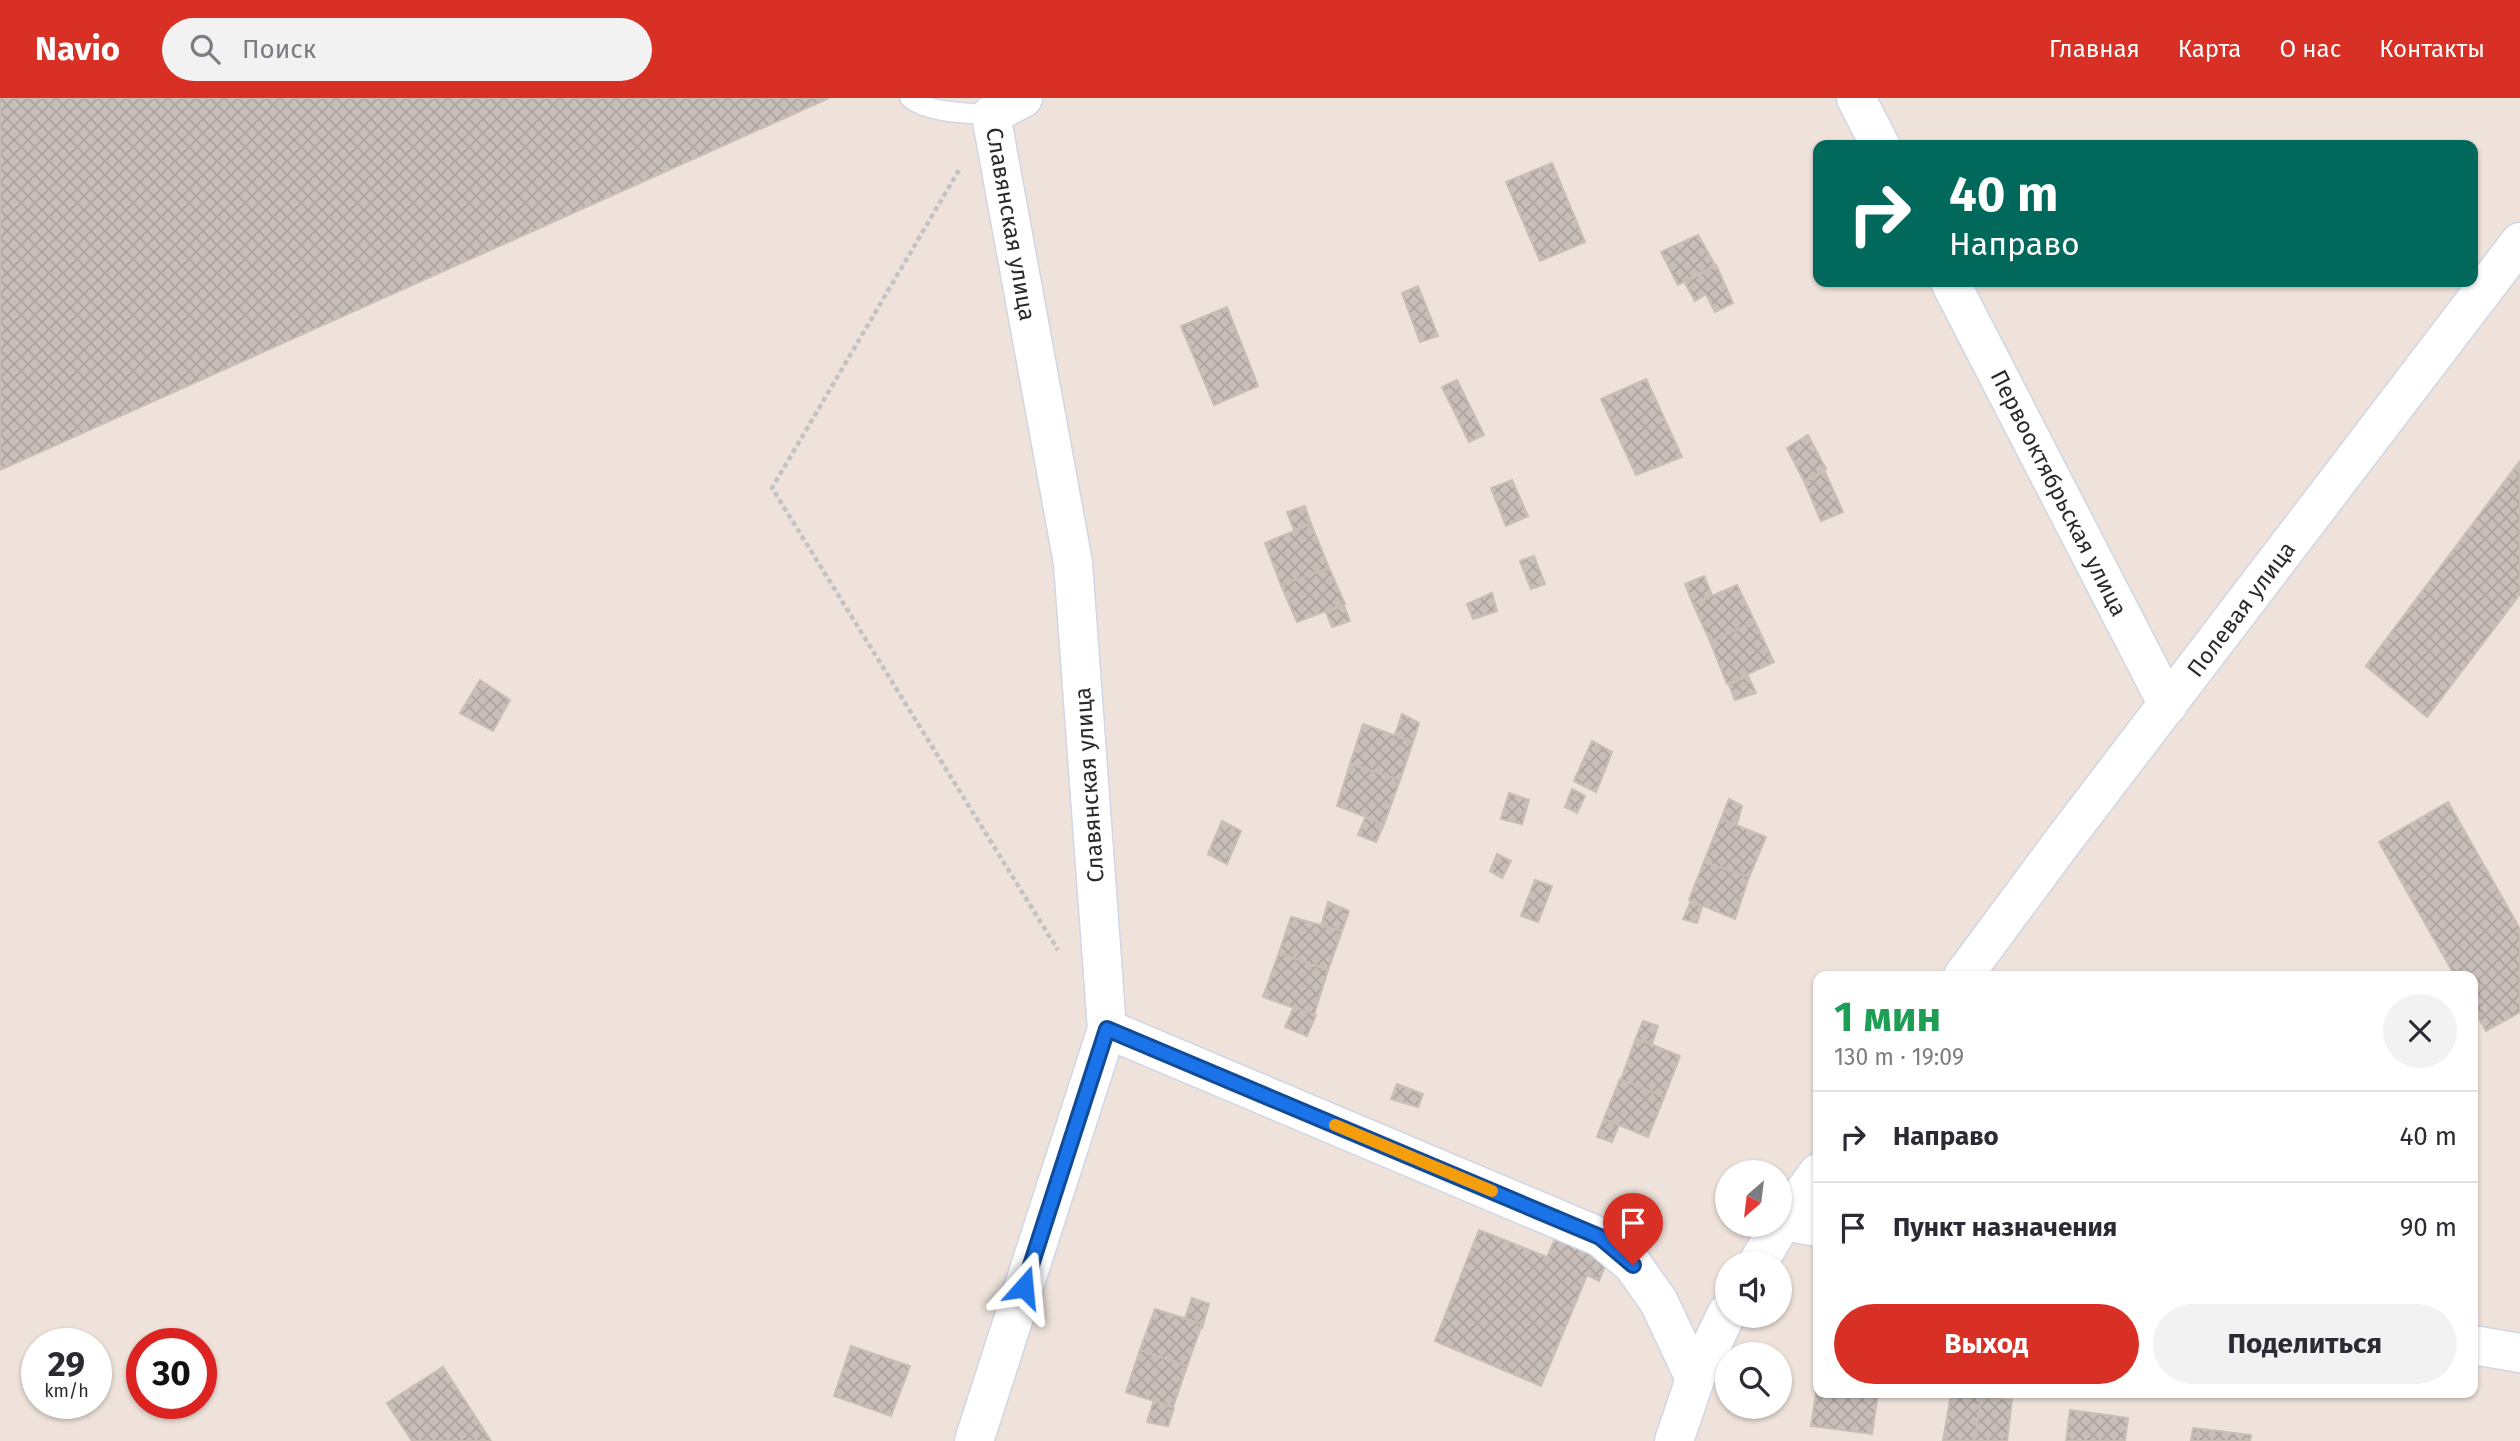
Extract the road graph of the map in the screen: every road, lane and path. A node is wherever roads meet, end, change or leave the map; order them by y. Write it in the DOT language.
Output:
graph roads {
  1 [pos="909,98"];
  2 [pos="1856,98"];
  3 [pos="1007,107"];
  4 [pos="1877,140"];
  5 [pos="2520,243"];
  6 [pos="1953,287"];
  7 [pos="2168,705"];
  8 [pos="1063,959"];
  9 [pos="1967,971"];
  10 [pos="1107,1029"];
  11 [pos="1813,1188"];
  12 [pos="1801,1224"];
  13 [pos="1771,1251"];
  14 [pos="1720,1328"];
  15 [pos="2478,1346"];
  16 [pos="2520,1353"];
  17 [pos="1695,1379"];
  18 [pos="974,1441"];
  19 [pos="1674,1441"];
  1 -- 3 [label="lane"];
  2 -- 4 [label="street"];
  3 -- 8 [label="path"];
  3 -- 10 [label="street, Славянская улица"];
  5 -- 7 [label="street, Полевая улица"];
  6 -- 7 [label="street, Первооктябрьская улица"];
  7 -- 9 [label="street, Полевая улица"];
  10 -- 17 [label="street"];
  10 -- 18 [label="street, Славянская улица"];
  11 -- 12 [label="street"];
  12 -- 13 [label="street"];
  14 -- 17 [label="street"];
  15 -- 16 [label="street"];
  17 -- 19 [label="street"];
}
